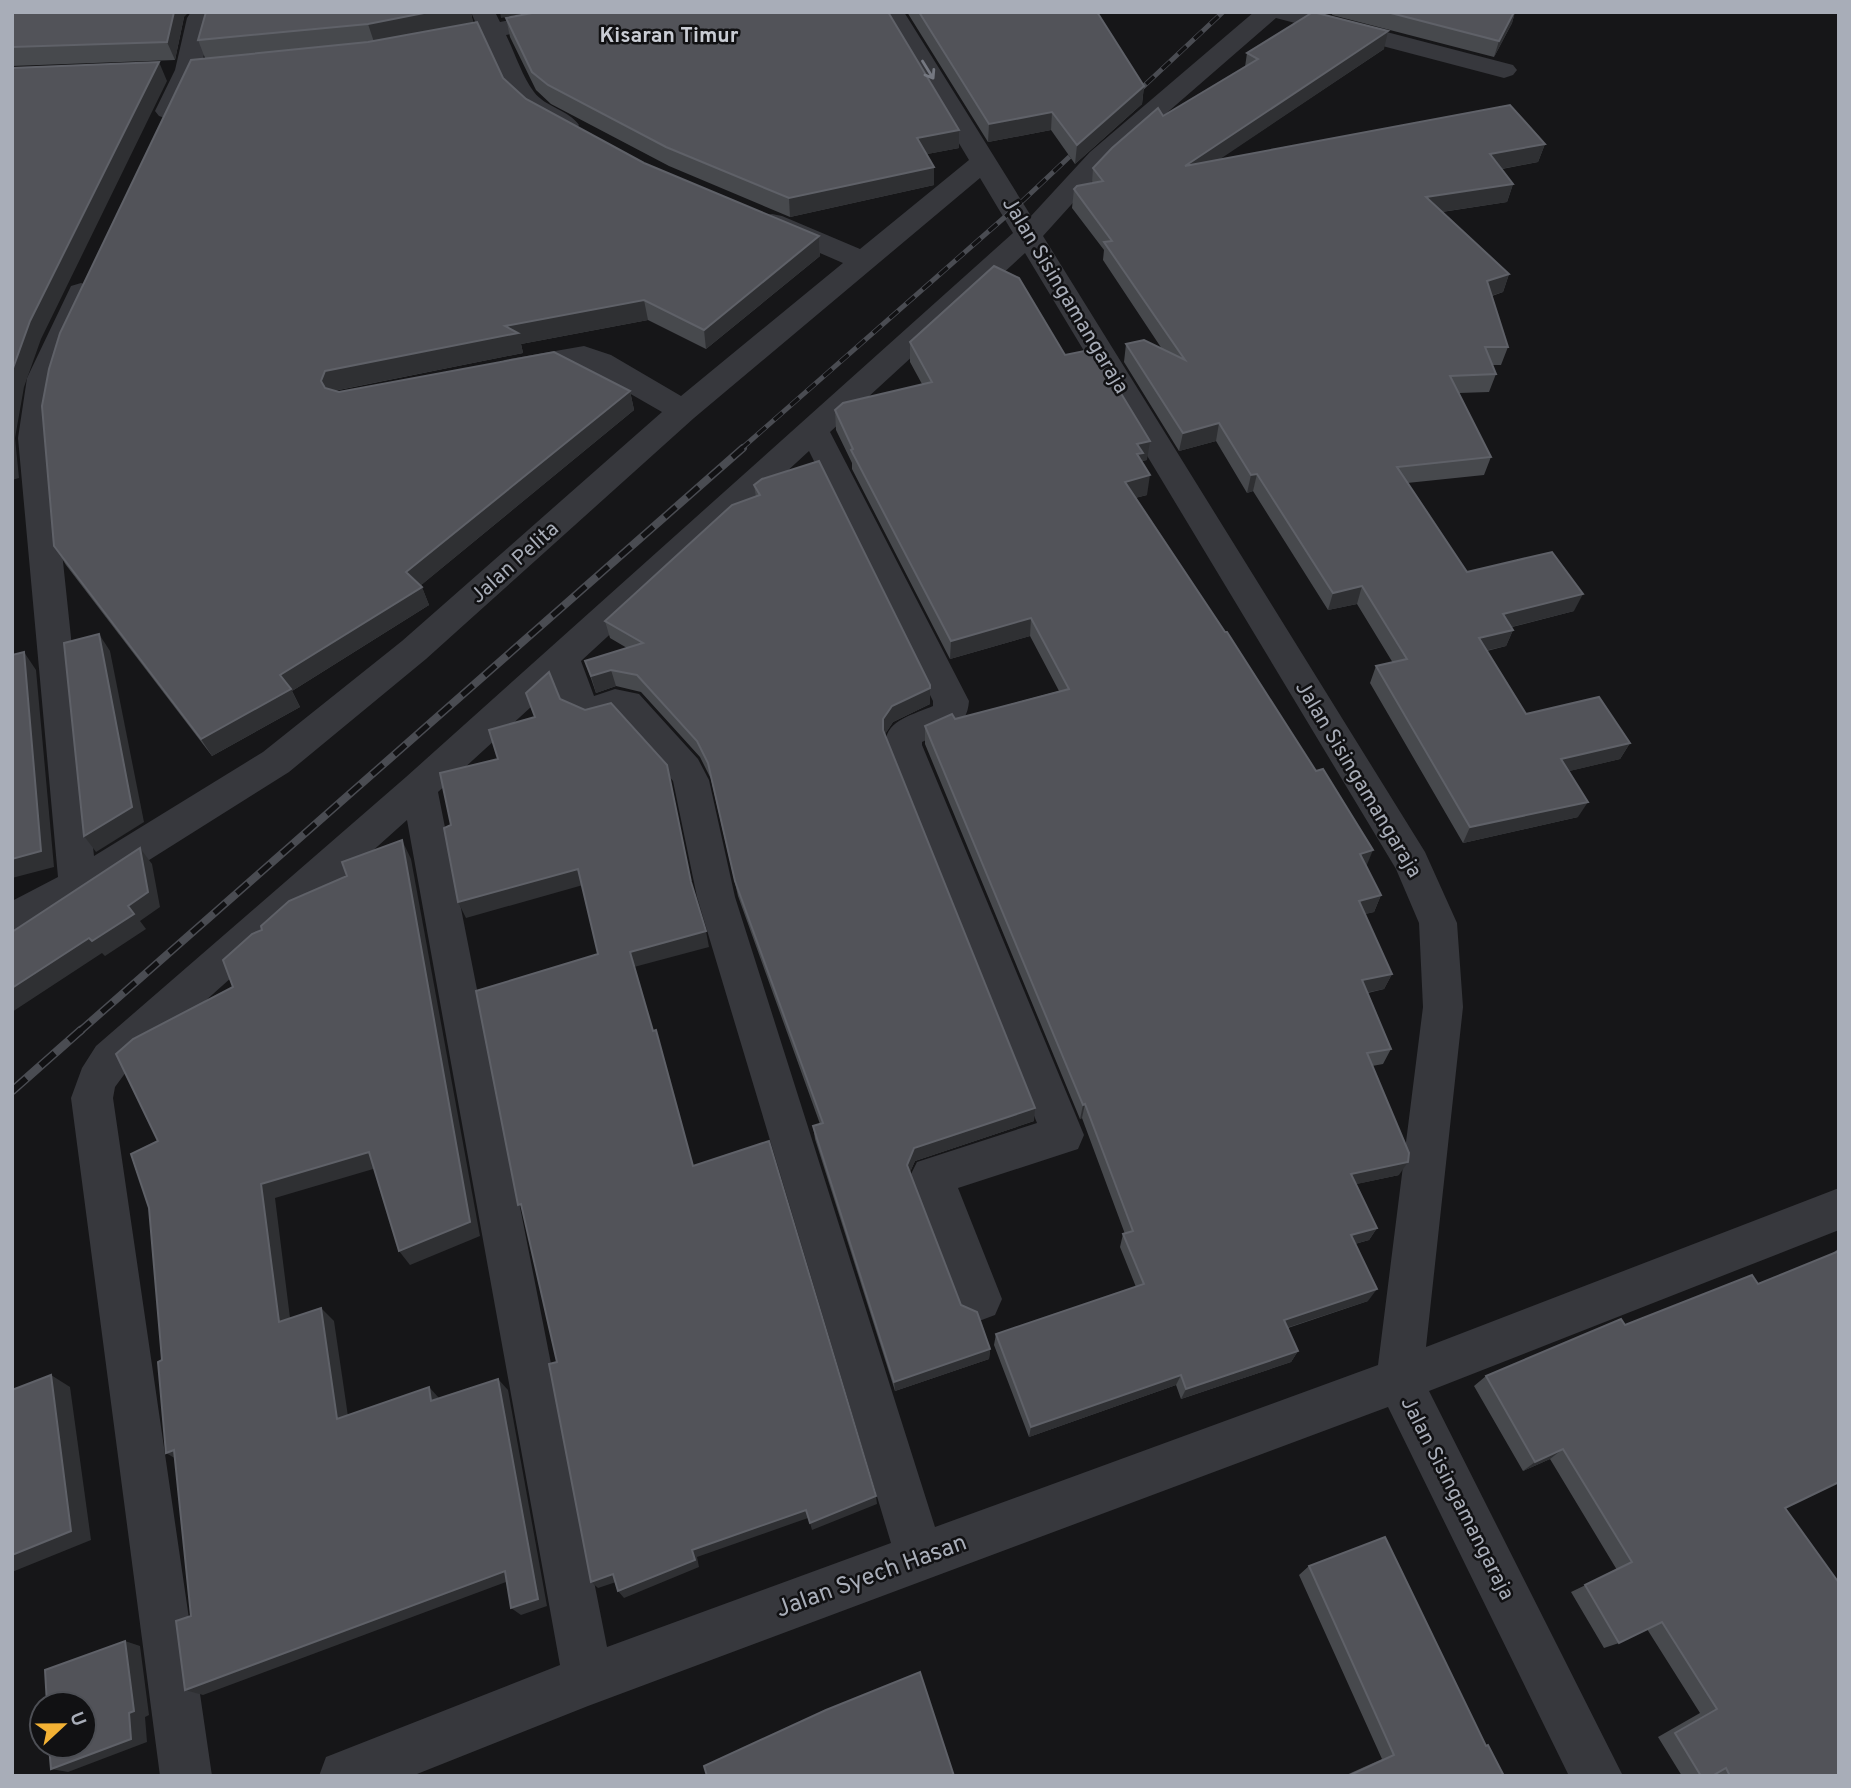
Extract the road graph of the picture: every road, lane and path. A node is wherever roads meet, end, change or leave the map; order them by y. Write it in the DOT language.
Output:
graph roads {
  1 [pos="203,12"];
  2 [pos="587,12"];
  3 [pos="892,12"];
  4 [pos="1269,12"];
  5 [pos="1280,12"];
  6 [pos="489,22"];
  7 [pos="401,47"];
  8 [pos="1504,70"];
  9 [pos="158,131"];
  10 [pos="588,136"];
  11 [pos="984,162"];
  12 [pos="743,210"];
  13 [pos="1029,234"];
  14 [pos="865,262"];
  15 [pos="93,267"];
  16 [pos="491,372"];
  17 [pos="683,411"];
  18 [pos="813,429"];
  19 [pos="562,657"];
  20 [pos="419,787"];
  21 [pos="78,885"];
  22 [pos="12,920"];
  23 [pos="1839,1209"];
  24 [pos="979,1299"];
  25 [pos="1399,1380"];
  26 [pos="920,1557"];
  27 [pos="588,1680"];
  28 [pos="186,1776"];
  29 [pos="345,1776"];
  30 [pos="1597,1776"];
  1 -- 9 [label="street"];
  2 -- 6 [label="street"];
  3 -- 11 [label="street, Jalan Sisingamangaraja, one-way"];
  4 -- 13 [label="street"];
  5 -- 8 [label="street"];
  6 -- 7 [label="street"];
  6 -- 10 [label="street"];
  11 -- 13 [label="street, Jalan Sisingamangaraja"];
  11 -- 14 [label="street, Jalan Pelita"];
  12 -- 14 [label="street"];
  13 -- 18 [label="street"];
  13 -- 25 [label="street, Jalan Sisingamangaraja"];
  14 -- 17 [label="street, Jalan Pelita"];
  15 -- 21 [label="street"];
  16 -- 17 [label="street"];
  17 -- 21 [label="street, Jalan Pelita"];
  18 -- 19 [label="street"];
  18 -- 24 [label="street"];
  19 -- 20 [label="street"];
  19 -- 26 [label="street"];
  20 -- 27 [label="street"];
  20 -- 28 [label="street"];
  21 -- 22 [label="street, Jalan Pelita"];
  23 -- 25 [label="street, Jalan Syech Hasan"];
  25 -- 26 [label="street, Jalan Syech Hasan"];
  25 -- 30 [label="street, Jalan Sisingamangaraja"];
  26 -- 27 [label="street, Jalan Syech Hasan"];
  27 -- 29 [label="street, Jalan Syech Hasan"];
}
